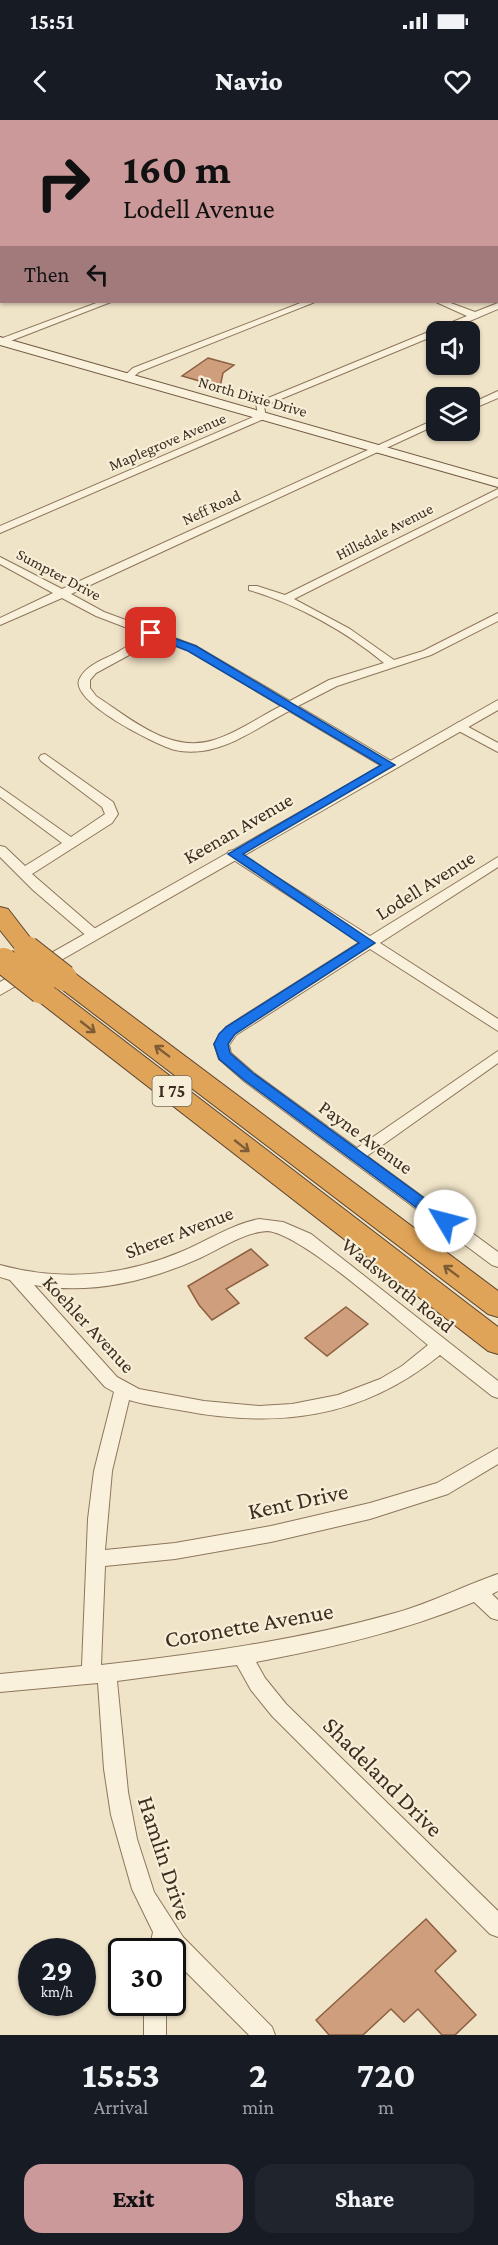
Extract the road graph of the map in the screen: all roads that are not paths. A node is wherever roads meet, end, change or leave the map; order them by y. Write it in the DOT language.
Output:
graph roads {
  1 [pos="103,303"];
  2 [pos="307,303"];
  3 [pos="444,303"];
  4 [pos="498,306"];
  5 [pos="474,315"];
  6 [pos="0,341"];
  7 [pos="127,378"];
  8 [pos="498,394"];
  9 [pos="480,402"];
  10 [pos="263,416"];
  11 [pos="426,426"];
  12 [pos="376,448"];
  13 [pos="498,483"];
  14 [pos="498,492"];
  15 [pos="0,530"];
  16 [pos="0,560"];
  17 [pos="253,588"];
  18 [pos="63,593"];
  19 [pos="286,600"];
  20 [pos="498,616"];
  21 [pos="0,622"];
  22 [pos="151,633"];
  23 [pos="392,664"];
  24 [pos="498,704"];
  25 [pos="289,706"];
  26 [pos="459,726"];
  27 [pos="498,748"];
  28 [pos="45,758"];
  29 [pos="389,765"];
  30 [pos="0,791"];
  31 [pos="70,842"];
  32 [pos="0,850"];
  33 [pos="234,854"];
  34 [pos="498,861"];
  35 [pos="24,872"];
  36 [pos="0,914"];
  37 [pos="0,928"];
  38 [pos="94,935"];
  39 [pos="368,943"];
  40 [pos="27,949"];
  41 [pos="2,960"];
  42 [pos="0,989"];
  43 [pos="498,1026"];
  44 [pos="223,1040"];
  45 [pos="498,1056"];
  46 [pos="357,1156"];
  47 [pos="266,1224"];
  48 [pos="498,1261"];
  49 [pos="8,1274"];
  50 [pos="498,1306"];
  51 [pos="498,1343"];
  52 [pos="440,1345"];
  53 [pos="123,1390"];
  54 [pos="498,1391"];
  55 [pos="498,1455"];
  56 [pos="96,1559"];
  57 [pos="498,1582"];
  58 [pos="477,1593"];
  59 [pos="498,1612"];
  60 [pos="242,1656"];
  61 [pos="99,1674"];
  62 [pos="0,1683"];
  63 [pos="498,1926"];
  64 [pos="164,1930"];
  65 [pos="163,1938"];
  66 [pos="155,2016"];
  67 [pos="155,2035"];
  68 [pos="264,2035"];
  1 -- 6 [label="street"];
  2 -- 7 [label="street"];
  3 -- 5 [label="street"];
  4 -- 5 [label="street"];
  5 -- 10 [label="street"];
  6 -- 7 [label="main road, North Dixie Drive"];
  7 -- 10 [label="main road, North Dixie Drive"];
  8 -- 9 [label="street"];
  10 -- 12 [label="main road, North Dixie Drive"];
  10 -- 15 [label="street, Maplegrove Avenue"];
  11 -- 12 [label="street, Neff Road"];
  12 -- 13 [label="main road, North Dixie Drive"];
  12 -- 18 [label="street, Neff Road"];
  14 -- 19 [label="street, Hillsdale Avenue"];
  16 -- 18 [label="street, Sumpter Drive"];
  17 -- 19 [label="street"];
  18 -- 21 [label="street, Neff Road"];
  18 -- 22 [label="street, Sumpter Drive"];
  19 -- 23 [label="street"];
  20 -- 23 [label="street"];
  22 -- 25 [label="street, Sumpter Drive"];
  22 -- 25 [label="street"];
  23 -- 25 [label="street"];
  24 -- 26 [label="street, Keenan Avenue"];
  25 -- 29 [label="street, Sumpter Drive"];
  26 -- 27 [label="street"];
  26 -- 29 [label="street, Keenan Avenue"];
  28 -- 31 [label="street"];
  29 -- 33 [label="street, Keenan Avenue"];
  30 -- 31 [label="street"];
  31 -- 35 [label="street"];
  32 -- 35 [label="street"];
  33 -- 38 [label="street, Keenan Avenue"];
  33 -- 39 [label="street"];
  34 -- 39 [label="street, Lodell Avenue"];
  35 -- 38 [label="street"];
  36 -- 40 [label="highway"];
  37 -- 40 [label="highway, I 75"];
  38 -- 42 [label="street, Keenan Avenue"];
  39 -- 43 [label="street"];
  39 -- 44 [label="street, Lodell Avenue"];
  50 -- 40 [label="highway, I 75, one-way, bridge"];
  41 -- 51 [label="highway, I 75, one-way, bridge"];
  44 -- 46 [label="street, Payne Avenue"];
  45 -- 46 [label="street"];
  46 -- 48 [label="street, Payne Avenue"];
  47 -- 49 [label="street, Sherer Avenue"];
  47 -- 52 [label="street, Wadsworth Road"];
  49 -- 53 [label="street, Koehler Avenue"];
  52 -- 53 [label="street, Koehler Avenue"];
  52 -- 54 [label="street, Wadsworth Road"];
  53 -- 56 [label="street, Hamlin Drive"];
  55 -- 56 [label="street, Kent Drive"];
  56 -- 61 [label="street, Hamlin Drive"];
  57 -- 58 [label="street, Coronette Avenue"];
  58 -- 59 [label="street"];
  58 -- 60 [label="street, Coronette Avenue"];
  60 -- 61 [label="street, Coronette Avenue"];
  60 -- 63 [label="street, Shadeland Drive"];
  61 -- 62 [label="street, Coronette Avenue"];
  61 -- 64 [label="street, Hamlin Drive"];
  64 -- 65 [label="street, Hamlin Drive"];
  64 -- 68 [label="street"];
  66 -- 67 [label="street"];
}
